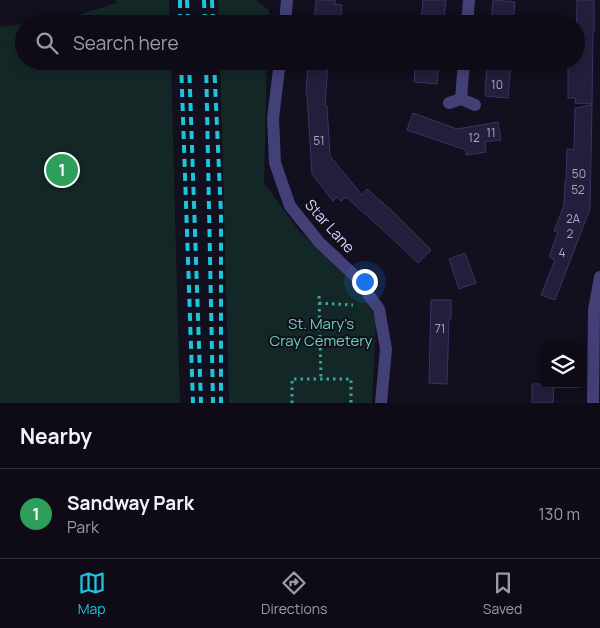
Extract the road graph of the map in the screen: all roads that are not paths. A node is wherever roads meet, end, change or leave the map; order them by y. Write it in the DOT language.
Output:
graph roads {
  1 [pos="287,0"];
  2 [pos="469,0"];
  3 [pos="285,15"];
  4 [pos="468,15"];
  5 [pos="279,70"];
  6 [pos="462,70"];
  7 [pos="476,105"];
  8 [pos="600,277"];
  9 [pos="381,403"];
  10 [pos="593,403"];
  1 -- 3 [label="street"];
  2 -- 4 [label="street"];
  5 -- 9 [label="street, Star Lane"];
  6 -- 7 [label="street"];
  8 -- 10 [label="street"];
}
